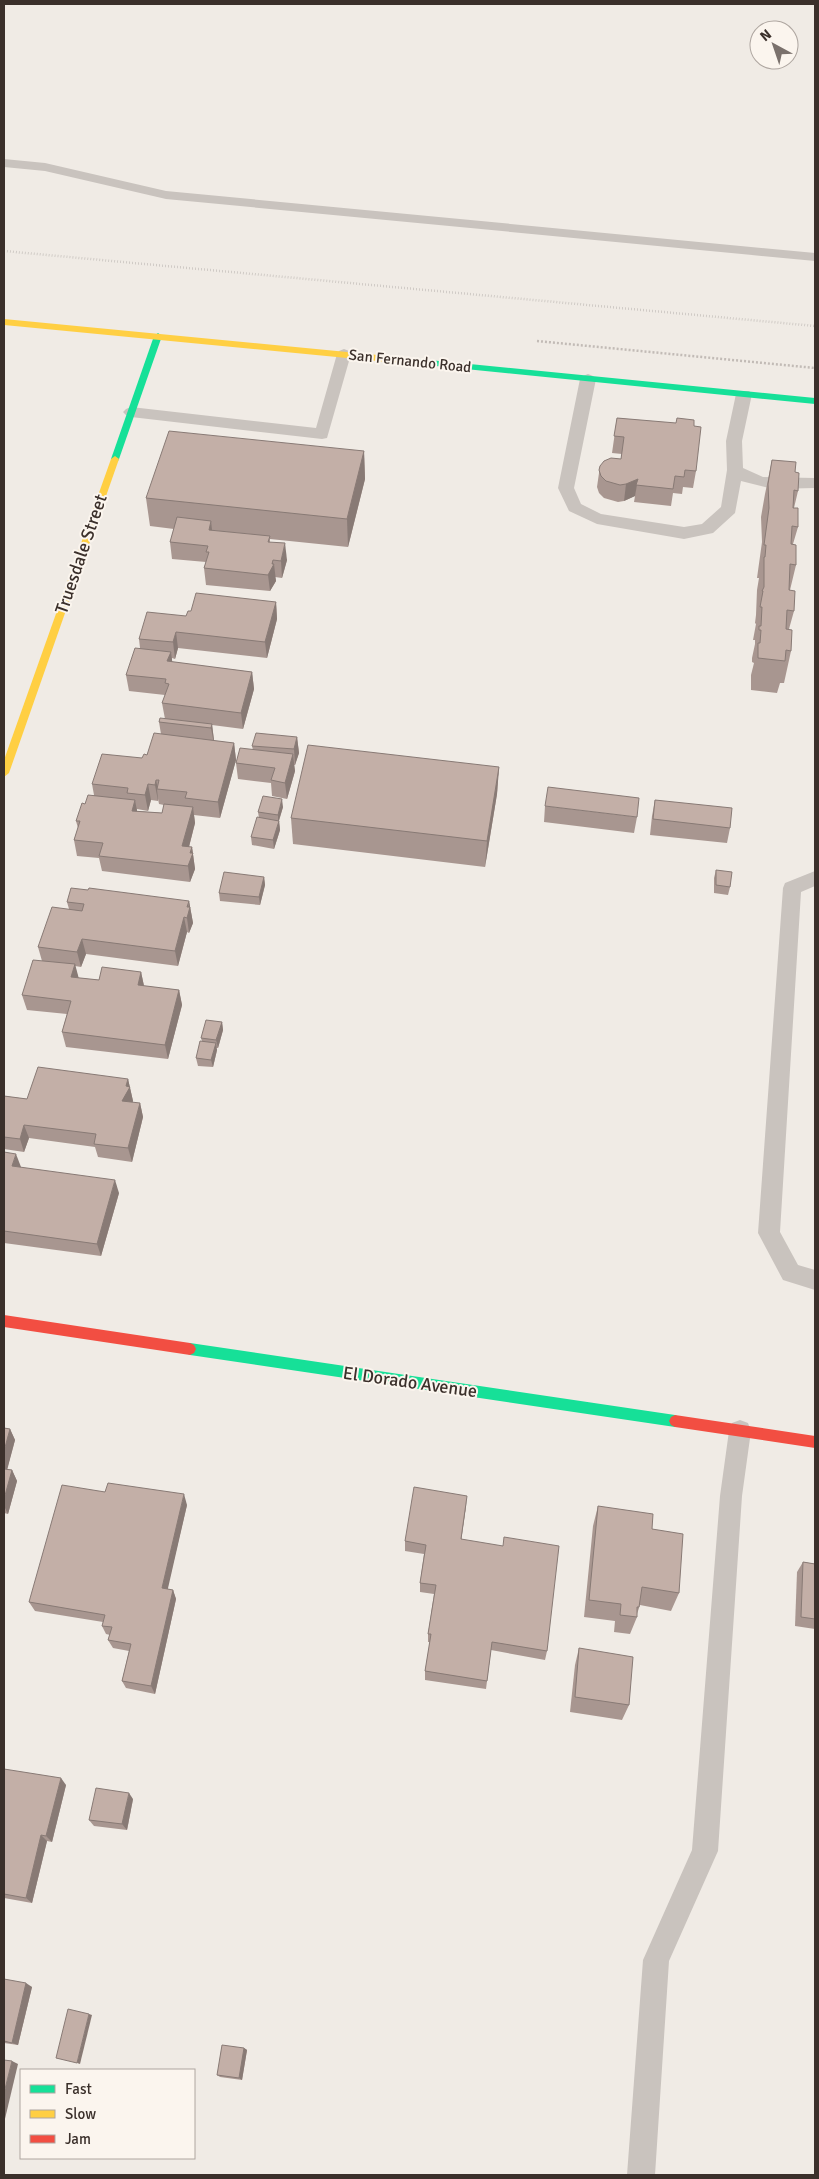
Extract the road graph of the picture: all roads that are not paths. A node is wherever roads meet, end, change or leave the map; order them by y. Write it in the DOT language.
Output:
graph roads {
  1 [pos="4,163"];
  2 [pos="815,257"];
  3 [pos="4,322"];
  4 [pos="158,336"];
  5 [pos="344,354"];
  6 [pos="588,379"];
  7 [pos="744,394"];
  8 [pos="815,401"];
  9 [pos="131,412"];
  10 [pos="735,470"];
  11 [pos="815,483"];
  12 [pos="4,773"];
  13 [pos="815,878"];
  14 [pos="815,1280"];
  15 [pos="4,1321"];
  16 [pos="740,1431"];
  17 [pos="815,1442"];
  18 [pos="642,2175"];
  1 -- 2 [label="lane"];
  3 -- 4 [label="street, San Fernando Road"];
  4 -- 5 [label="street, San Fernando Road"];
  4 -- 9 [label="street, Truesdale Street"];
  5 -- 6 [label="street, San Fernando Road"];
  5 -- 9 [label="lane"];
  6 -- 7 [label="street, San Fernando Road"];
  6 -- 10 [label="lane"];
  7 -- 8 [label="street, San Fernando Road"];
  7 -- 10 [label="lane"];
  9 -- 12 [label="street, Truesdale Street"];
  10 -- 11 [label="lane"];
  13 -- 14 [label="lane"];
  15 -- 16 [label="street, El Dorado Avenue"];
  16 -- 17 [label="street, El Dorado Avenue"];
  16 -- 18 [label="lane"];
}
